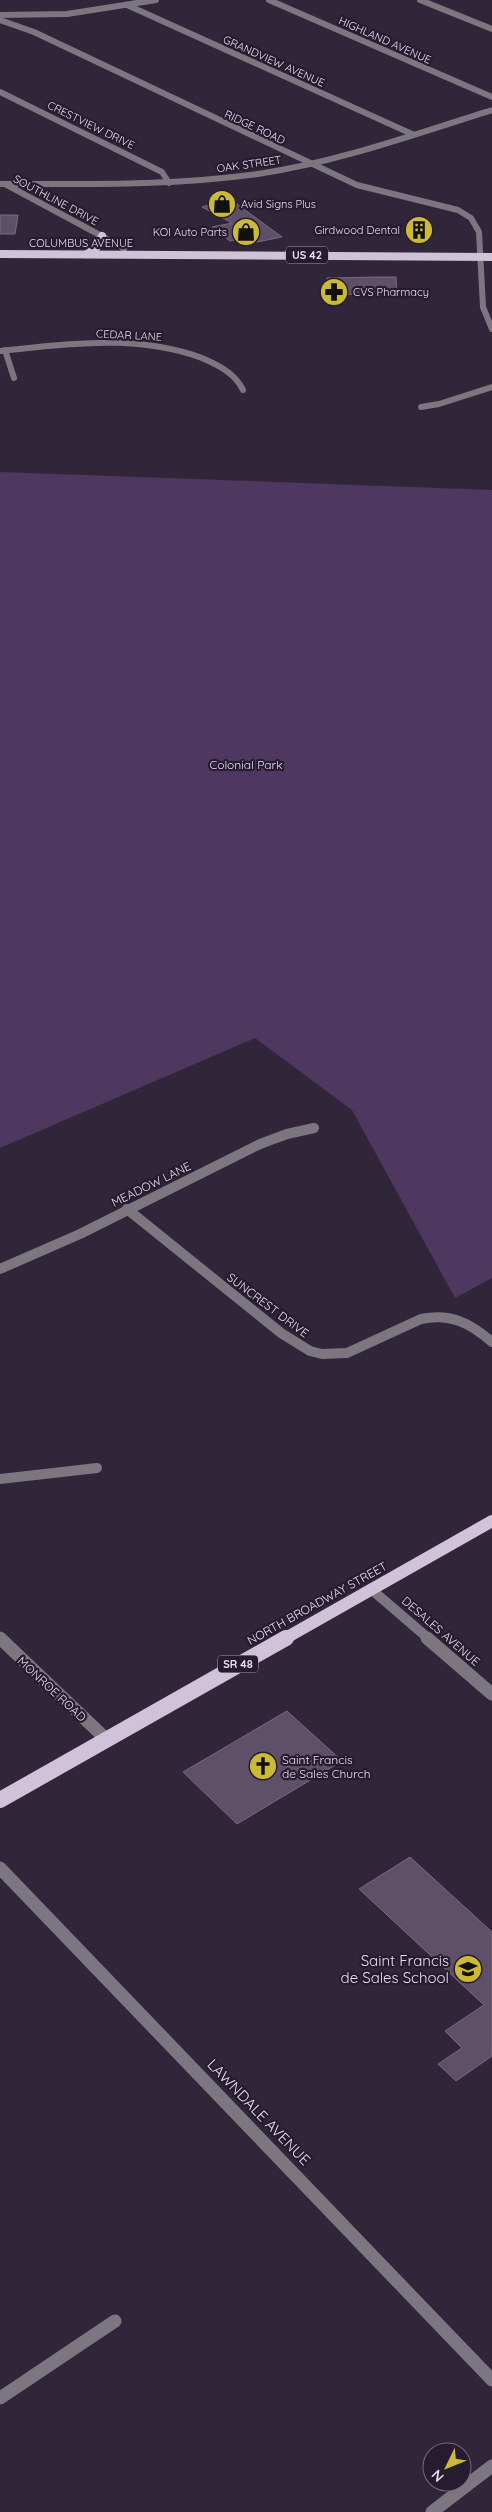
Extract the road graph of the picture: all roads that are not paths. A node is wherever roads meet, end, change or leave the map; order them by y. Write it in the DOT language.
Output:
graph roads {
  1 [pos="156,0"];
  2 [pos="269,0"];
  3 [pos="420,0"];
  4 [pos="127,6"];
  5 [pos="0,15"];
  6 [pos="0,20"];
  7 [pos="492,29"];
  8 [pos="0,92"];
  9 [pos="492,97"];
  10 [pos="492,110"];
  11 [pos="412,134"];
  12 [pos="311,164"];
  13 [pos="1,183"];
  14 [pos="169,183"];
  15 [pos="102,236"];
  16 [pos="0,254"];
  17 [pos="87,254"];
  18 [pos="123,254"];
  19 [pos="482,257"];
  20 [pos="492,257"];
  21 [pos="492,329"];
  22 [pos="2,351"];
  23 [pos="14,378"];
  24 [pos="492,387"];
  25 [pos="243,390"];
  26 [pos="421,407"];
  27 [pos="314,1128"];
  28 [pos="128,1209"];
  29 [pos="0,1269"];
  30 [pos="492,1342"];
  31 [pos="97,1468"];
  32 [pos="0,1479"];
  33 [pos="492,1521"];
  34 [pos="371,1589"];
  35 [pos="0,1638"];
  36 [pos="492,1694"];
  37 [pos="106,1739"];
  38 [pos="0,1800"];
  39 [pos="0,1868"];
  40 [pos="115,2321"];
  41 [pos="492,2380"];
  42 [pos="0,2398"];
  43 [pos="492,2466"];
  44 [pos="432,2512"];
  1 -- 4 [label="street"];
  2 -- 9 [label="street, HIGHLAND AVENUE"];
  3 -- 7 [label="street"];
  4 -- 5 [label="street"];
  4 -- 11 [label="street, GRANDVIEW AVENUE"];
  6 -- 12 [label="street, RIDGE ROAD"];
  8 -- 14 [label="street, CRESTVIEW DRIVE"];
  10 -- 11 [label="street, OAK STREET"];
  11 -- 12 [label="street, OAK STREET"];
  12 -- 14 [label="street, OAK STREET"];
  12 -- 19 [label="street, RIDGE ROAD"];
  13 -- 14 [label="street, OAK STREET"];
  13 -- 15 [label="street, SOUTHLINE DRIVE"];
  15 -- 17 [label="main road"];
  15 -- 18 [label="street, SOUTHLINE DRIVE"];
  16 -- 17 [label="main road, COLUMBUS AVENUE / US 42"];
  17 -- 18 [label="main road, COLUMBUS AVENUE / US 42"];
  18 -- 19 [label="main road, COLUMBUS AVENUE / US 42"];
  19 -- 20 [label="main road, COLUMBUS AVENUE / US 42"];
  19 -- 21 [label="street, RIDGE ROAD"];
  22 -- 23 [label="street"];
  22 -- 25 [label="street, CEDAR LANE"];
  24 -- 26 [label="street"];
  27 -- 28 [label="street, MEADOW LANE"];
  28 -- 29 [label="street, MEADOW LANE"];
  28 -- 30 [label="street, SUNCREST DRIVE"];
  31 -- 32 [label="street"];
  33 -- 34 [label="main road, NORTH BROADWAY STREET / SR 48"];
  34 -- 36 [label="street, DESALES AVENUE"];
  34 -- 37 [label="main road, NORTH BROADWAY STREET / SR 48"];
  35 -- 37 [label="street, MONROE ROAD"];
  37 -- 38 [label="main road, NORTH BROADWAY STREET / SR 48"];
  39 -- 41 [label="street, LAWNDALE AVENUE"];
  40 -- 42 [label="street"];
  43 -- 44 [label="street"];
}
